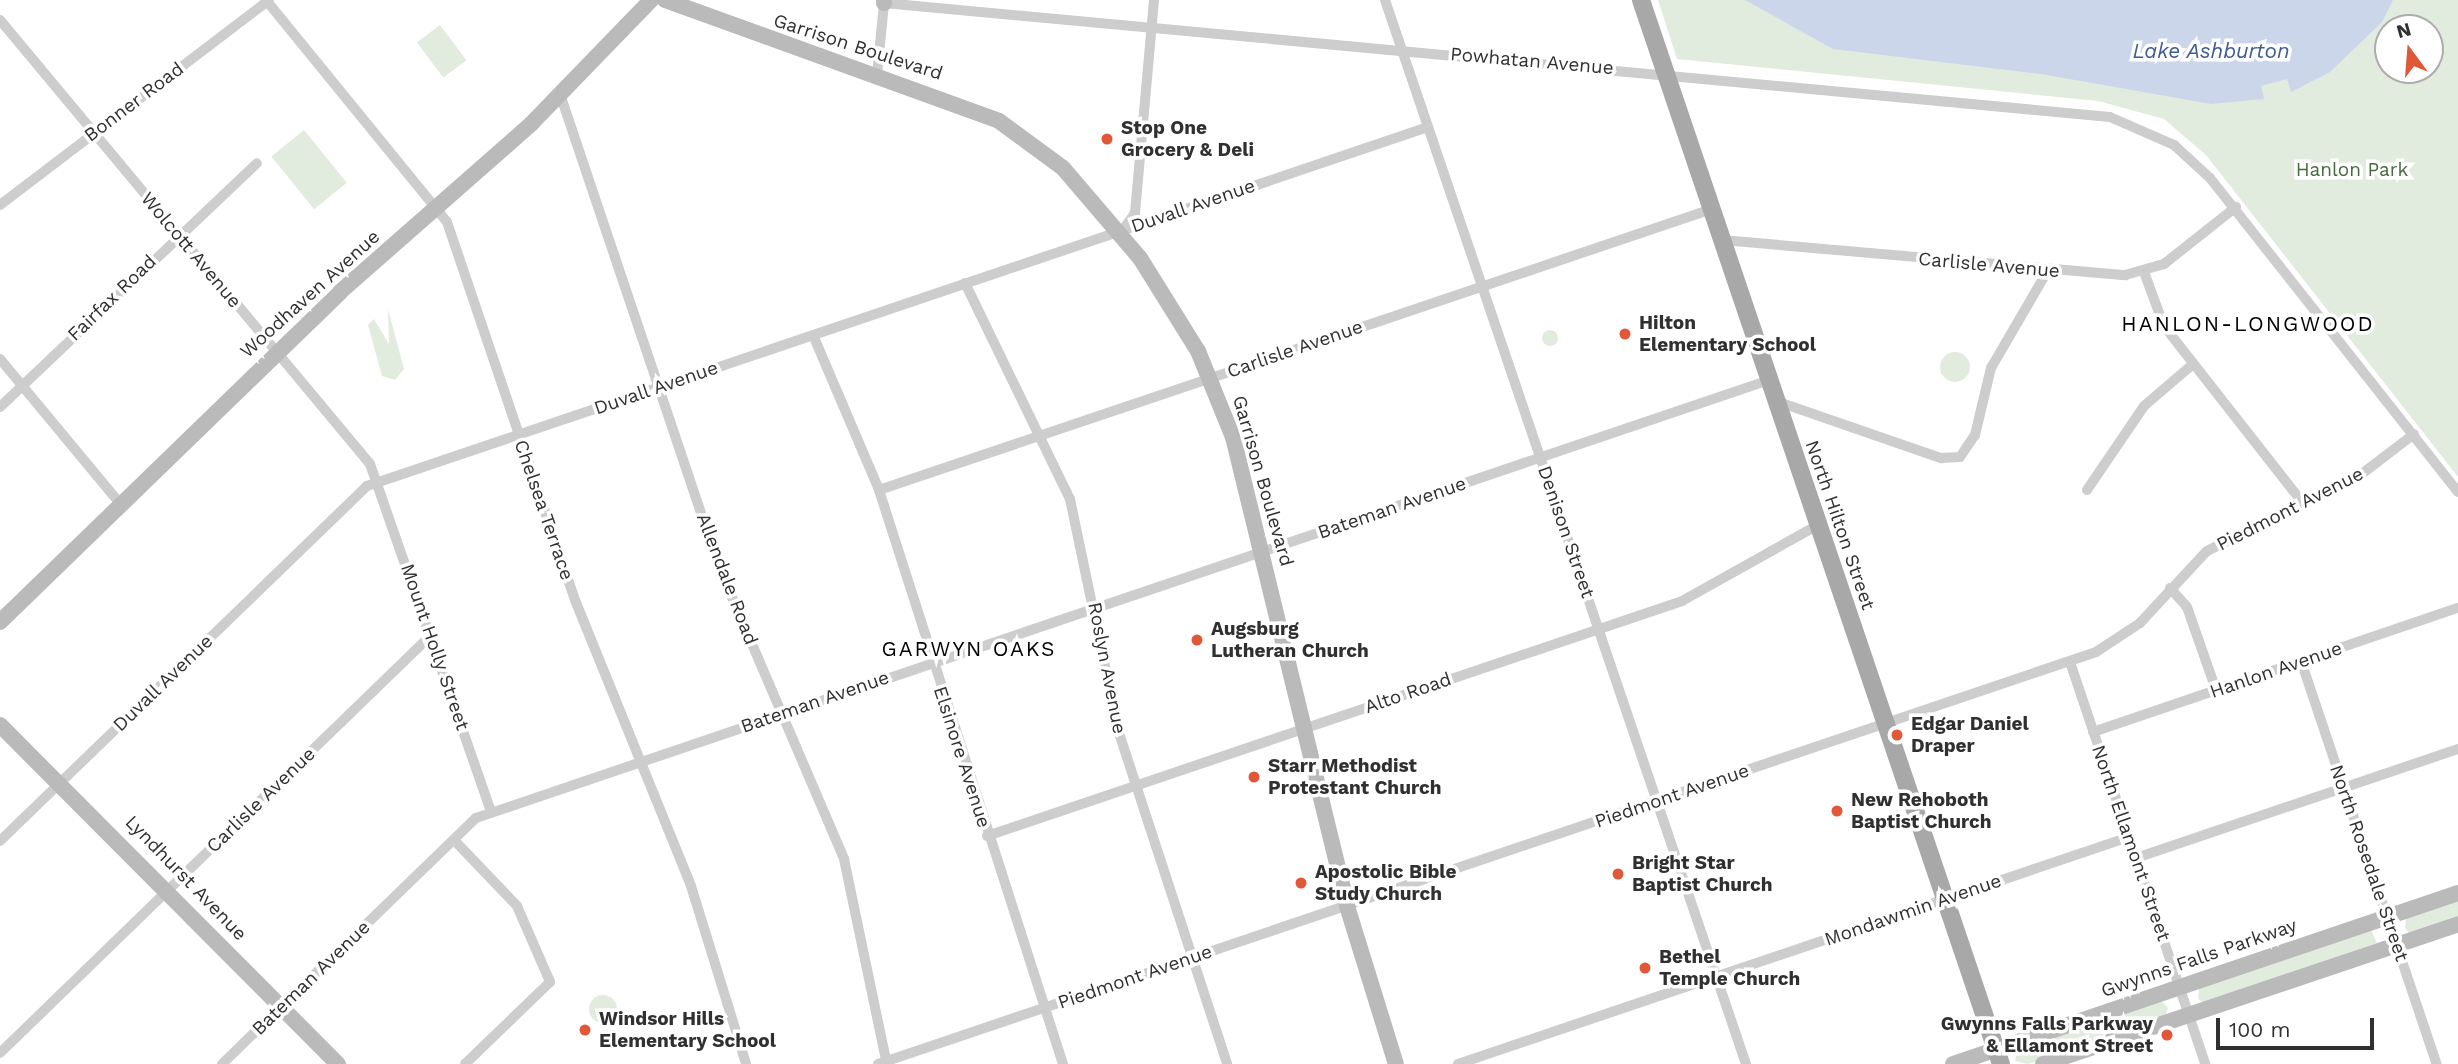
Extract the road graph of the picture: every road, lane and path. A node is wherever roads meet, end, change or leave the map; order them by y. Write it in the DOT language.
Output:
graph roads {
  1 [pos="267,0"];
  2 [pos="651,0"];
  3 [pos="665,0"];
  4 [pos="1154,0"];
  5 [pos="1385,0"];
  6 [pos="1641,0"];
  7 [pos="884,1"];
  8 [pos="0,20"];
  9 [pos="1151,26"];
  10 [pos="1402,50"];
  11 [pos="877,75"];
  12 [pos="1666,75"];
  13 [pos="560,94"];
  14 [pos="1428,127"];
  15 [pos="94,133"];
  16 [pos="257,163"];
  17 [pos="0,205"];
  18 [pos="2236,207"];
  19 [pos="440,208"];
  20 [pos="1712,209"];
  21 [pos="1120,231"];
  22 [pos="178,234"];
  23 [pos="1722,240"];
  24 [pos="2048,270"];
  25 [pos="2144,272"];
  26 [pos="965,283"];
  27 [pos="1482,286"];
  28 [pos="813,335"];
  29 [pos="276,352"];
  30 [pos="0,359"];
  31 [pos="2193,364"];
  32 [pos="1211,378"];
  33 [pos="1769,380"];
  34 [pos="22,385"];
  35 [pos="658,387"];
  36 [pos="1776,401"];
  37 [pos="0,407"];
  38 [pos="519,434"];
  39 [pos="1044,434"];
  40 [pos="2414,434"];
  41 [pos="1540,458"];
  42 [pos="379,482"];
  43 [pos="879,490"];
  44 [pos="2087,490"];
  45 [pos="2458,492"];
  46 [pos="2303,503"];
  47 [pos="121,505"];
  48 [pos="1818,525"];
  49 [pos="1262,551"];
  50 [pos="2170,588"];
  51 [pos="1095,608"];
  52 [pos="2458,608"];
  53 [pos="0,622"];
  54 [pos="1598,629"];
  55 [pos="431,635"];
  56 [pos="2070,662"];
  57 [pos="2301,662"];
  58 [pos="931,663"];
  59 [pos="2216,690"];
  60 [pos="782,713"];
  61 [pos="1885,724"];
  62 [pos="0,725"];
  63 [pos="1305,729"];
  64 [pos="2094,732"];
  65 [pos="2458,749"];
  66 [pos="641,761"];
  67 [pos="61,782"];
  68 [pos="1135,786"];
  69 [pos="2344,787"];
  70 [pos="1657,801"];
  71 [pos="491,812"];
  72 [pos="987,836"];
  73 [pos="2129,837"];
  74 [pos="454,839"];
  75 [pos="0,841"];
  76 [pos="2136,858"];
  77 [pos="168,890"];
  78 [pos="2458,893"];
  79 [pos="1944,900"];
  80 [pos="1347,906"];
  81 [pos="2388,917"];
  82 [pos="2458,924"];
  83 [pos="2397,945"];
  84 [pos="1194,957"];
  85 [pos="1717,976"];
  86 [pos="2179,987"];
  87 [pos="282,1006"];
  88 [pos="1045,1007"];
  89 [pos="2189,1016"];
  90 [pos="0,1053"];
  91 [pos="1998,1057"];
  92 [pos="884,1063"];
  93 [pos="222,1064"];
  94 [pos="338,1064"];
  95 [pos="465,1064"];
  96 [pos="746,1064"];
  97 [pos="1063,1064"];
  98 [pos="1227,1064"];
  99 [pos="1396,1064"];
  100 [pos="1458,1064"];
  101 [pos="1746,1064"];
  102 [pos="1953,1064"];
  103 [pos="2043,1064"];
  104 [pos="2205,1064"];
  105 [pos="2437,1064"];
  1 -- 15 [label="street, Bonner Road"];
  1 -- 19 [label="street, Chelsea Terrace"];
  2 -- 13 [label="main road, Woodhaven Avenue"];
  3 -- 11 [label="main road, Garrison Boulevard"];
  4 -- 9 [label="street"];
  5 -- 10 [label="street, Denison Street"];
  6 -- 12 [label="main road, North Hilton Street"];
  7 -- 9 [label="street, Powhatan Avenue"];
  7 -- 11 [label="street"];
  8 -- 15 [label="street, Wolcott Avenue"];
  9 -- 10 [label="street, Powhatan Avenue"];
  9 -- 21 [label="street"];
  10 -- 12 [label="street, Powhatan Avenue"];
  10 -- 14 [label="street, Denison Street"];
  11 -- 21 [label="main road, Garrison Boulevard"];
  12 -- 18 [label="street, Powhatan Avenue"];
  12 -- 20 [label="main road, North Hilton Street"];
  13 -- 19 [label="main road, Woodhaven Avenue"];
  13 -- 35 [label="street, Allendale Road"];
  14 -- 21 [label="street, Duvall Avenue"];
  14 -- 27 [label="street, Denison Street"];
  15 -- 17 [label="street, Bonner Road"];
  15 -- 22 [label="street, Wolcott Avenue"];
  16 -- 22 [label="street, Fairfax Road"];
  18 -- 25 [label="street"];
  18 -- 40 [label="street, Powhatan Avenue"];
  19 -- 29 [label="main road, Woodhaven Avenue"];
  19 -- 38 [label="street, Chelsea Terrace"];
  20 -- 23 [label="main road, North Hilton Street"];
  20 -- 27 [label="street, Carlisle Avenue"];
  21 -- 26 [label="street, Duvall Avenue"];
  21 -- 32 [label="main road, Garrison Boulevard"];
  22 -- 29 [label="street, Wolcott Avenue"];
  22 -- 34 [label="street, Fairfax Road"];
  23 -- 24 [label="street, Carlisle Avenue"];
  23 -- 33 [label="main road, North Hilton Street"];
  24 -- 25 [label="street, Carlisle Avenue"];
  24 -- 36 [label="street"];
  25 -- 31 [label="street"];
  26 -- 28 [label="street, Duvall Avenue"];
  26 -- 39 [label="street, Roslyn Avenue"];
  27 -- 32 [label="street, Carlisle Avenue"];
  27 -- 41 [label="street, Denison Street"];
  28 -- 35 [label="street, Duvall Avenue"];
  28 -- 43 [label="street, Elsinore Avenue"];
  29 -- 42 [label="street, Wolcott Avenue"];
  29 -- 47 [label="main road, Woodhaven Avenue"];
  30 -- 34 [label="street"];
  31 -- 44 [label="street"];
  31 -- 46 [label="street"];
  32 -- 39 [label="street, Carlisle Avenue"];
  32 -- 49 [label="main road, Garrison Boulevard"];
  33 -- 36 [label="main road, North Hilton Street"];
  33 -- 41 [label="street, Bateman Avenue"];
  34 -- 37 [label="street, Fairfax Road"];
  34 -- 47 [label="street"];
  35 -- 38 [label="street, Duvall Avenue"];
  35 -- 60 [label="street, Allendale Road"];
  36 -- 48 [label="main road, North Hilton Street"];
  38 -- 42 [label="street, Duvall Avenue"];
  38 -- 66 [label="street, Chelsea Terrace"];
  39 -- 43 [label="street, Carlisle Avenue"];
  39 -- 51 [label="street, Roslyn Avenue"];
  40 -- 45 [label="street, Powhatan Avenue"];
  40 -- 46 [label="street, Piedmont Avenue"];
  41 -- 49 [label="street, Bateman Avenue"];
  41 -- 54 [label="street, Denison Street"];
  42 -- 55 [label="street, Mount Holly Street"];
  42 -- 67 [label="street, Duvall Avenue"];
  43 -- 58 [label="street, Elsinore Avenue"];
  46 -- 50 [label="street, Piedmont Avenue"];
  47 -- 53 [label="main road, Woodhaven Avenue"];
  48 -- 54 [label="street, Alto Road"];
  48 -- 61 [label="main road, North Hilton Street"];
  49 -- 51 [label="street, Bateman Avenue"];
  49 -- 63 [label="main road, Garrison Boulevard"];
  50 -- 56 [label="street, Piedmont Avenue"];
  50 -- 59 [label="street"];
  51 -- 58 [label="street, Bateman Avenue"];
  51 -- 68 [label="street, Roslyn Avenue"];
  52 -- 57 [label="street, Hanlon Avenue"];
  54 -- 63 [label="street, Alto Road"];
  54 -- 70 [label="street, Denison Street"];
  55 -- 71 [label="street, Mount Holly Street"];
  55 -- 77 [label="street, Carlisle Avenue"];
  56 -- 61 [label="street, Piedmont Avenue"];
  56 -- 64 [label="street, North Ellamont Street"];
  57 -- 59 [label="street, Hanlon Avenue"];
  57 -- 69 [label="street, North Rosedale Street"];
  58 -- 60 [label="street, Bateman Avenue"];
  58 -- 72 [label="street, Elsinore Avenue"];
  59 -- 64 [label="street, Hanlon Avenue"];
  60 -- 66 [label="street, Bateman Avenue"];
  60 -- 92 [label="street, Allendale Road"];
  61 -- 70 [label="street, Piedmont Avenue"];
  61 -- 79 [label="main road, North Hilton Street"];
  62 -- 67 [label="main road, Lyndhurst Avenue"];
  63 -- 68 [label="street, Alto Road"];
  63 -- 80 [label="main road, Garrison Boulevard"];
  64 -- 73 [label="street, North Ellamont Street"];
  65 -- 69 [label="street"];
  66 -- 71 [label="street, Bateman Avenue"];
  66 -- 96 [label="street, Chelsea Terrace"];
  67 -- 75 [label="street, Duvall Avenue"];
  67 -- 77 [label="main road, Lyndhurst Avenue"];
  68 -- 72 [label="street, Alto Road"];
  68 -- 84 [label="street, Roslyn Avenue"];
  69 -- 76 [label="street"];
  69 -- 81 [label="street, North Rosedale Street"];
  70 -- 80 [label="street, Piedmont Avenue"];
  70 -- 85 [label="street, Denison Street"];
  71 -- 74 [label="street, Bateman Avenue"];
  72 -- 88 [label="street, Elsinore Avenue"];
  73 -- 76 [label="street, North Ellamont Street"];
  73 -- 79 [label="street, Mondawmin Avenue"];
  74 -- 87 [label="street, Bateman Avenue"];
  74 -- 95 [label="street"];
  76 -- 86 [label="street, North Ellamont Street"];
  77 -- 87 [label="main road, Lyndhurst Avenue"];
  77 -- 90 [label="street, Carlisle Avenue"];
  78 -- 81 [label="main road, Gwynns Falls Parkway"];
  79 -- 85 [label="street, Mondawmin Avenue"];
  79 -- 91 [label="main road, North Hilton Street"];
  80 -- 84 [label="street, Piedmont Avenue"];
  80 -- 99 [label="main road, Garrison Boulevard"];
  81 -- 83 [label="street, North Rosedale Street"];
  81 -- 86 [label="main road, Gwynns Falls Parkway"];
  82 -- 83 [label="main road"];
  83 -- 89 [label="main road"];
  83 -- 105 [label="street, North Rosedale Street"];
  84 -- 88 [label="street, Piedmont Avenue"];
  84 -- 98 [label="street, Roslyn Avenue"];
  85 -- 100 [label="street, Mondawmin Avenue"];
  85 -- 101 [label="street, Denison Street"];
  86 -- 89 [label="street, North Ellamont Street"];
  86 -- 91 [label="main road, Gwynns Falls Parkway"];
  87 -- 93 [label="street, Bateman Avenue"];
  87 -- 94 [label="main road, Lyndhurst Avenue"];
  88 -- 92 [label="street, Piedmont Avenue"];
  88 -- 97 [label="street, Elsinore Avenue"];
  89 -- 103 [label="main road"];
  89 -- 104 [label="street, North Ellamont Street"];
  91 -- 102 [label="main road, Gwynns Falls Parkway"];
}
